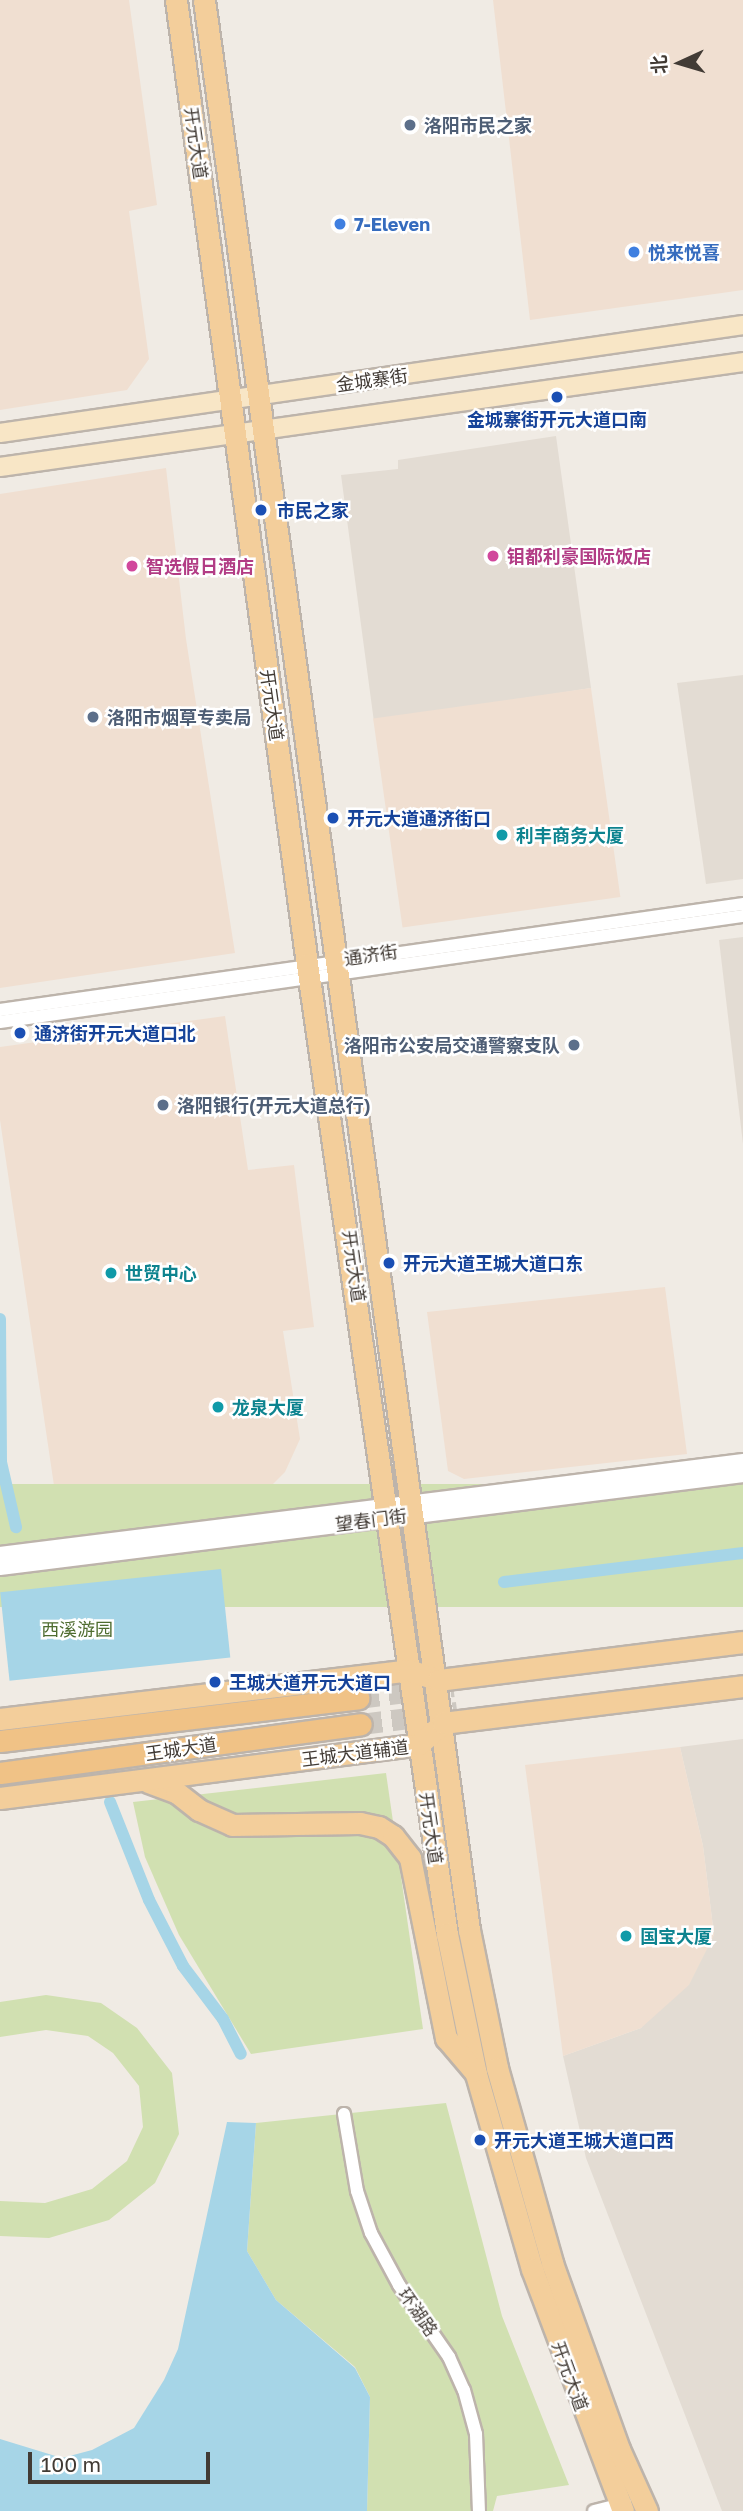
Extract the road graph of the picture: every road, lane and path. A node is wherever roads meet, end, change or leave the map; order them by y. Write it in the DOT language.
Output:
graph roads {
  1 [pos="176,0"];
  2 [pos="204,0"];
  3 [pos="743,326"];
  4 [pos="743,362"];
  5 [pos="262,396"];
  6 [pos="232,401"];
  7 [pos="266,430"];
  8 [pos="0,433"];
  9 [pos="236,435"];
  10 [pos="0,467"];
  11 [pos="743,904"];
  12 [pos="743,916"];
  13 [pos="335,967"];
  14 [pos="308,971"];
  15 [pos="0,1010"];
  16 [pos="0,1022"];
  17 [pos="743,1462"];
  18 [pos="743,1474"];
  19 [pos="413,1509"];
  20 [pos="389,1512"];
  21 [pos="0,1555"];
  22 [pos="0,1567"];
  23 [pos="743,1642"];
  24 [pos="409,1670"];
  25 [pos="438,1680"];
  26 [pos="743,1686"];
  27 [pos="358,1698"];
  28 [pos="0,1719"];
  29 [pos="443,1723"];
  30 [pos="361,1724"];
  31 [pos="0,1741"];
  32 [pos="419,1744"];
  33 [pos="0,1773"];
  34 [pos="143,1780"];
  35 [pos="0,1798"];
  36 [pos="476,2074"];
  37 [pos="344,2114"];
  38 [pos="645,2505"];
  39 [pos="622,2508"];
  40 [pos="480,2511"];
  41 [pos="594,2511"];
  1 -- 6 [label="main road, 开元大道"];
  2 -- 5 [label="main road, 开元大道"];
  3 -- 5 [label="main road, 金城寨街"];
  4 -- 7 [label="main road, 金城寨街"];
  5 -- 6 [label="main road, 金城寨街"];
  5 -- 7 [label="main road, 开元大道"];
  6 -- 8 [label="main road, 金城寨街"];
  6 -- 9 [label="main road, 开元大道"];
  7 -- 9 [label="main road, 金城寨街"];
  7 -- 13 [label="main road, 开元大道"];
  9 -- 10 [label="main road, 金城寨街"];
  9 -- 14 [label="main road, 开元大道"];
  11 -- 13 [label="street, 通济街"];
  12 -- 13 [label="street, 通济街"];
  13 -- 14 [label="street, 通济街"];
  13 -- 19 [label="main road, 开元大道"];
  14 -- 15 [label="street, 通济街"];
  14 -- 16 [label="street, 通济街"];
  14 -- 20 [label="main road, 开元大道"];
  17 -- 19 [label="street, 望春门街"];
  18 -- 19 [label="street, 望春门街"];
  19 -- 20 [label="street, 望春门街"];
  19 -- 25 [label="main road, 开元大道"];
  20 -- 21 [label="street, 望春门街"];
  20 -- 22 [label="street, 望春门街"];
  20 -- 24 [label="main road, 开元大道"];
  23 -- 25 [label="main road"];
  24 -- 25 [label="main road"];
  24 -- 28 [label="main road"];
  24 -- 32 [label="main road, 开元大道"];
  25 -- 29 [label="main road, 开元大道"];
  26 -- 29 [label="main road"];
  27 -- 31 [label="highway, 王城大道"];
  29 -- 32 [label="main road, 王城大道辅道"];
  29 -- 38 [label="main road, 开元大道"];
  30 -- 33 [label="highway, 王城大道"];
  32 -- 34 [label="main road, 王城大道辅道"];
  32 -- 36 [label="main road, 开元大道"];
  34 -- 35 [label="main road, 王城大道辅道"];
  34 -- 36 [label="main road"];
  36 -- 39 [label="main road, 开元大道"];
  37 -- 40 [label="street, 环湖路"];
  38 -- 39 [label="street"];
  39 -- 41 [label="street"];
}
